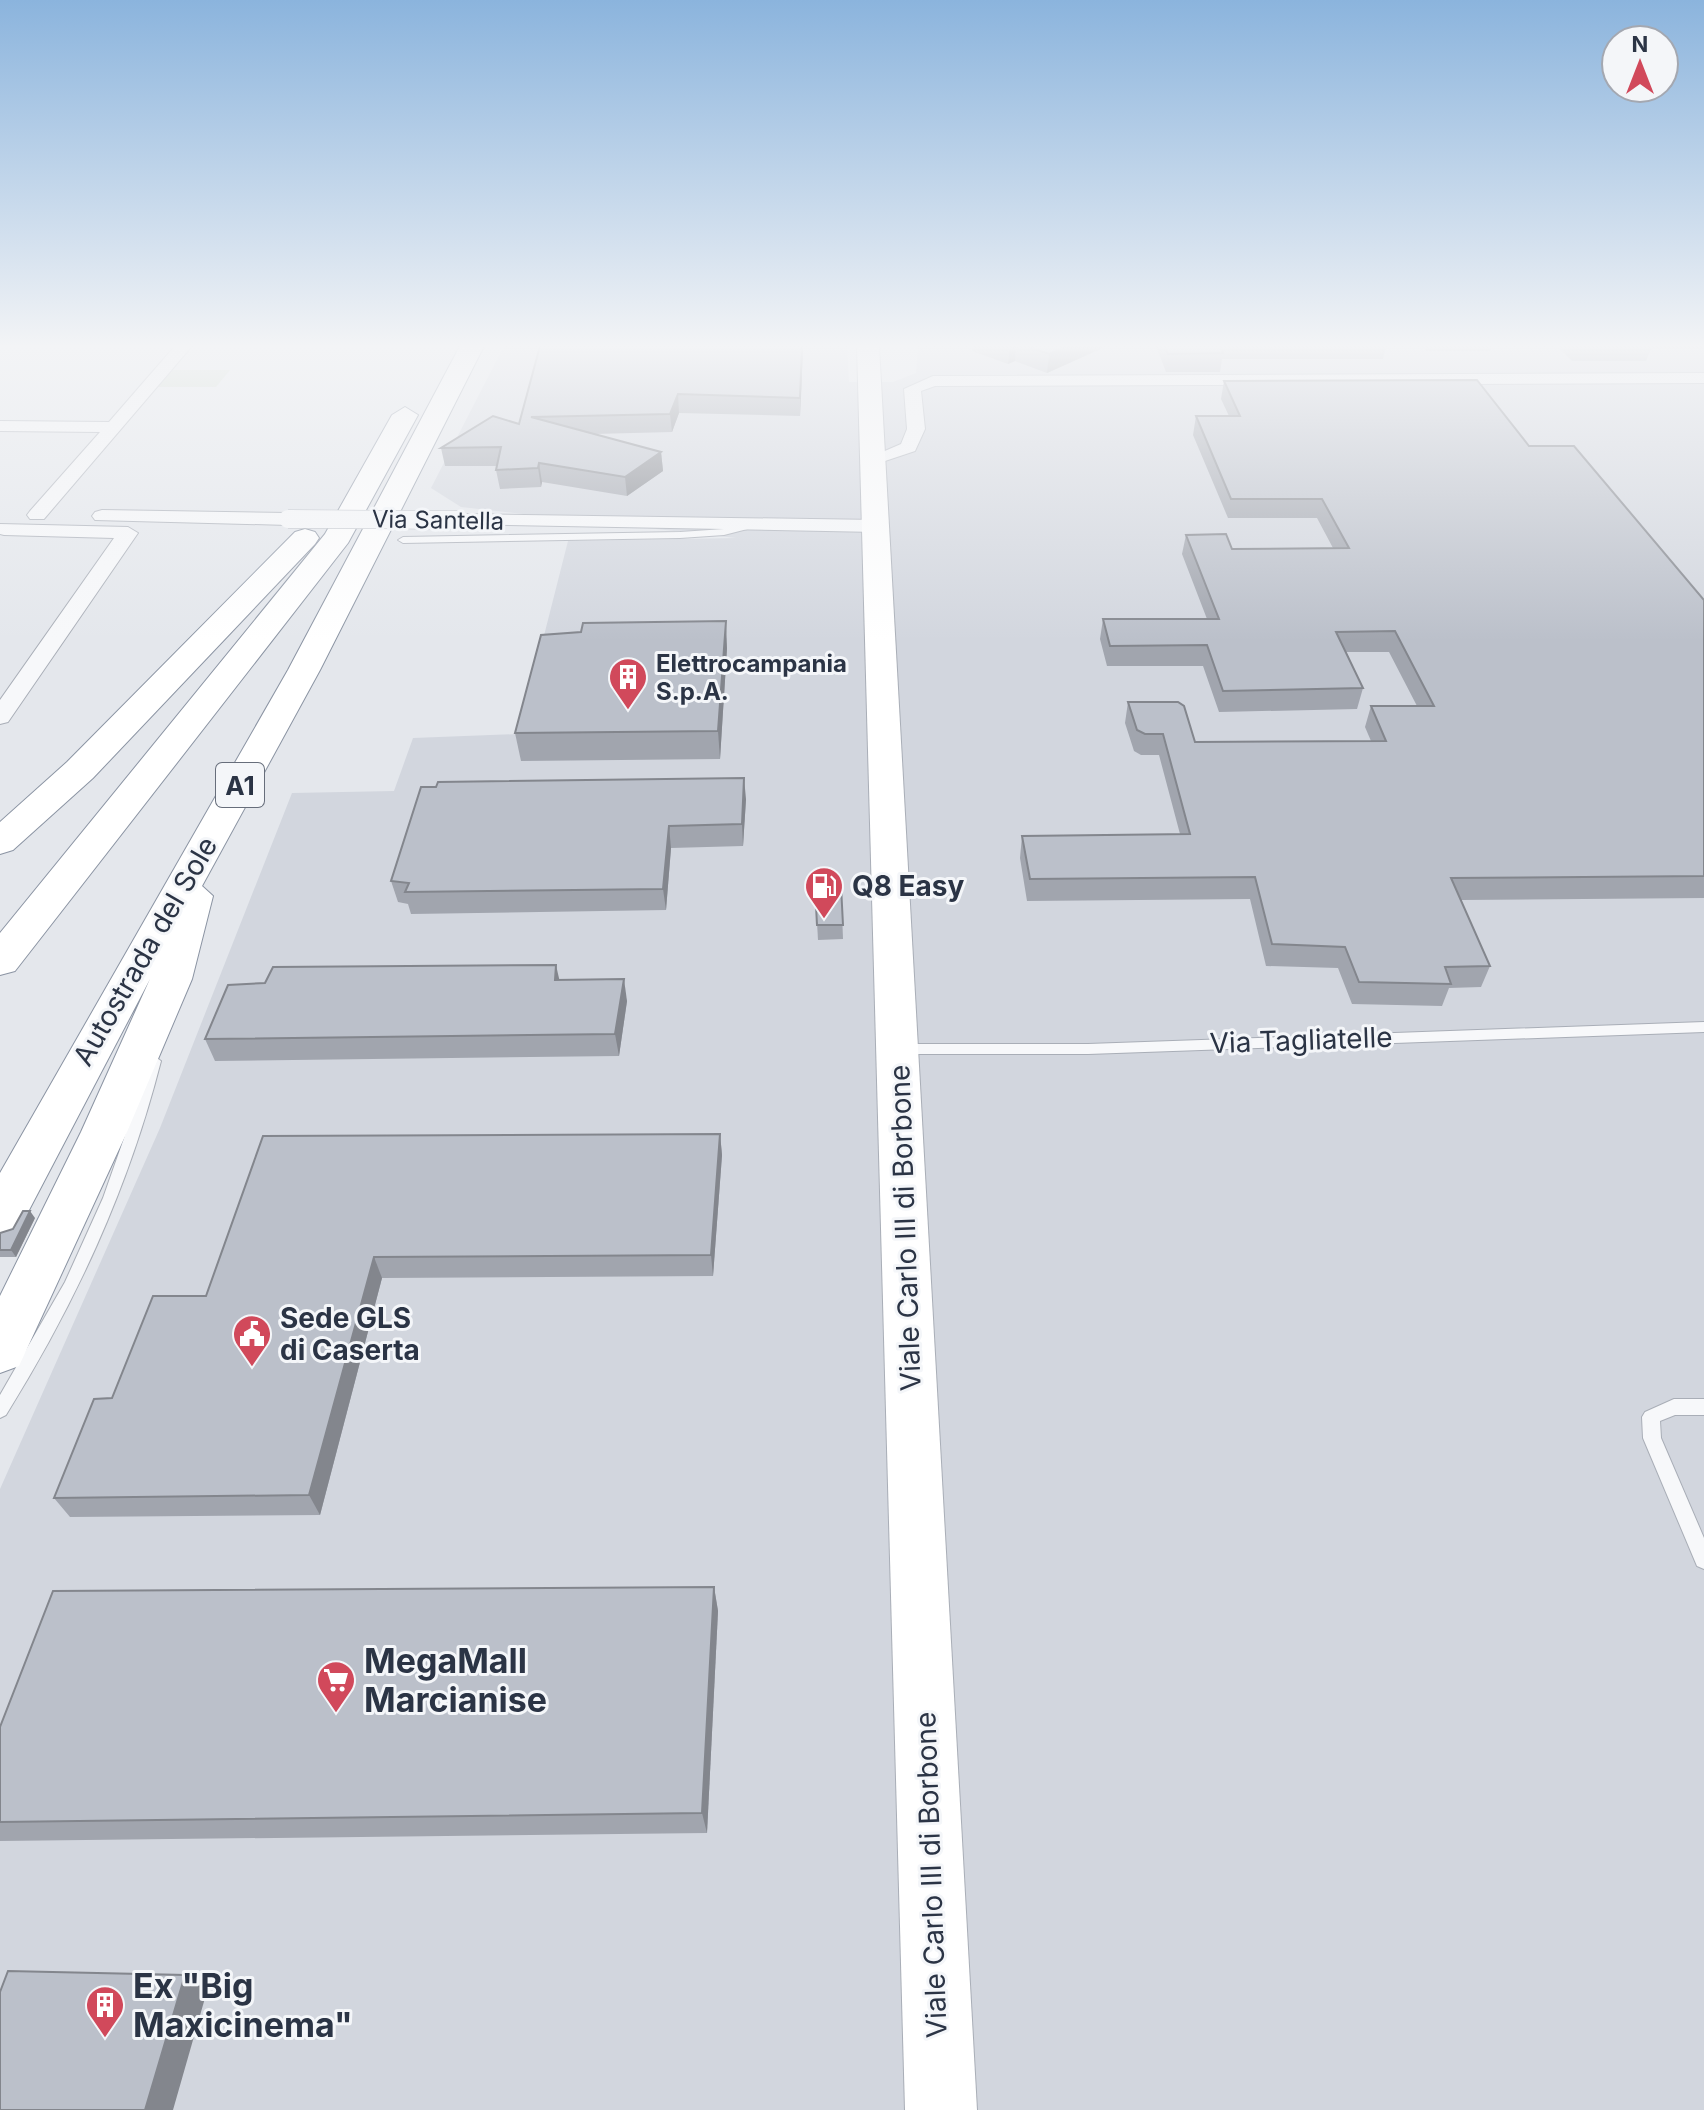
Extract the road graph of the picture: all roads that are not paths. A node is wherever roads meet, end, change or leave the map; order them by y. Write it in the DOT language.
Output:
graph roads {
  1 [pos="99,444"];
  2 [pos="369,444"];
  3 [pos="389,444"];
  4 [pos="422,444"];
  5 [pos="872,444"];
  6 [pos="910,444"];
  7 [pos="873,460"];
  8 [pos="37,515"];
  9 [pos="5,523"];
  10 [pos="756,524"];
  11 [pos="877,526"];
  12 [pos="403,540"];
  13 [pos="0,717"];
  14 [pos="209,840"];
  15 [pos="0,842"];
  16 [pos="0,961"];
  17 [pos="171,979"];
  18 [pos="1704,1027"];
  19 [pos="898,1049"];
  20 [pos="0,1219"];
  21 [pos="0,1350"];
  22 [pos="1704,1407"];
  23 [pos="0,1410"];
  24 [pos="1704,1560"];
  25 [pos="941,2110"];
  1 -- 8 [label="street"];
  2 -- 15 [label="highway"];
  3 -- 16 [label="highway"];
  4 -- 14 [label="highway, Autostrada del Sole / A1"];
  5 -- 7 [label="main road, Viale Carlo III di Borbone"];
  6 -- 7 [label="street"];
  7 -- 11 [label="main road, Viale Carlo III di Borbone"];
  8 -- 9 [label="street, Via Santella"];
  8 -- 10 [label="street, Via Santella, bridge"];
  9 -- 13 [label="street"];
  10 -- 11 [label="street, Via Santella"];
  10 -- 12 [label="lane"];
  11 -- 19 [label="main road, Viale Carlo III di Borbone"];
  14 -- 17 [label="highway"];
  14 -- 20 [label="highway, Autostrada del Sole / A1"];
  17 -- 21 [label="highway"];
  17 -- 23 [label="lane"];
  18 -- 19 [label="lane, Via Tagliatelle"];
  19 -- 25 [label="main road, Viale Carlo III di Borbone"];
  22 -- 24 [label="lane"];
}
